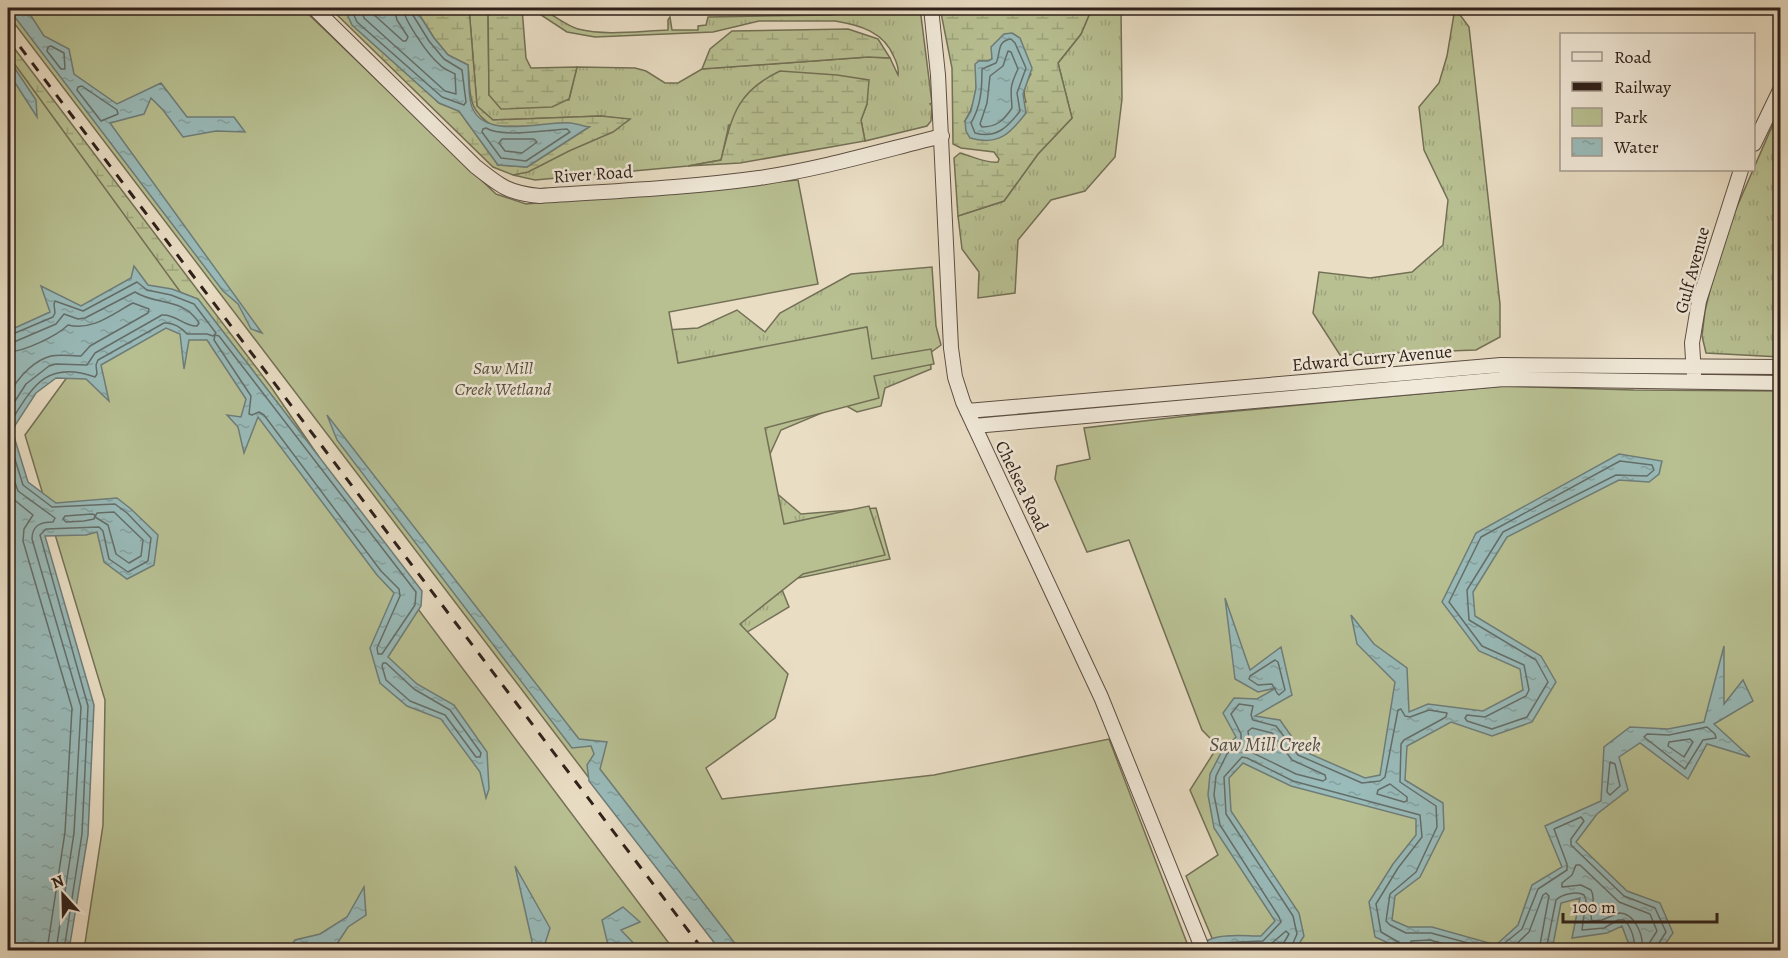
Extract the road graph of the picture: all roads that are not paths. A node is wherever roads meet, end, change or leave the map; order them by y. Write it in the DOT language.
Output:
graph roads {
  1 [pos="314,8"];
  2 [pos="931,8"];
  3 [pos="1780,90"];
  4 [pos="942,136"];
  5 [pos="1755,142"];
  6 [pos="1741,171"];
  7 [pos="1694,366"];
  8 [pos="1780,366"];
  9 [pos="1695,383"];
  10 [pos="1780,383"];
  11 [pos="1156,395"];
  12 [pos="1158,410"];
  13 [pos="967,411"];
  14 [pos="974,426"];
  15 [pos="1203,951"];
  1 -- 4 [label="street, River Road"];
  2 -- 4 [label="street, Chelsea Road"];
  3 -- 5 [label="street"];
  4 -- 13 [label="street, Chelsea Road"];
  6 -- 7 [label="street, Gulf Avenue"];
  7 -- 8 [label="street, Edward Curry Avenue"];
  7 -- 9 [label="street, Gulf Avenue"];
  7 -- 11 [label="street, Edward Curry Avenue"];
  9 -- 10 [label="street, Edward Curry Avenue"];
  9 -- 12 [label="street, Edward Curry Avenue"];
  11 -- 12 [label="street"];
  11 -- 13 [label="street, Edward Curry Avenue"];
  12 -- 14 [label="street, Edward Curry Avenue"];
  13 -- 14 [label="street, Chelsea Road"];
  14 -- 15 [label="street, Chelsea Road"];
}
